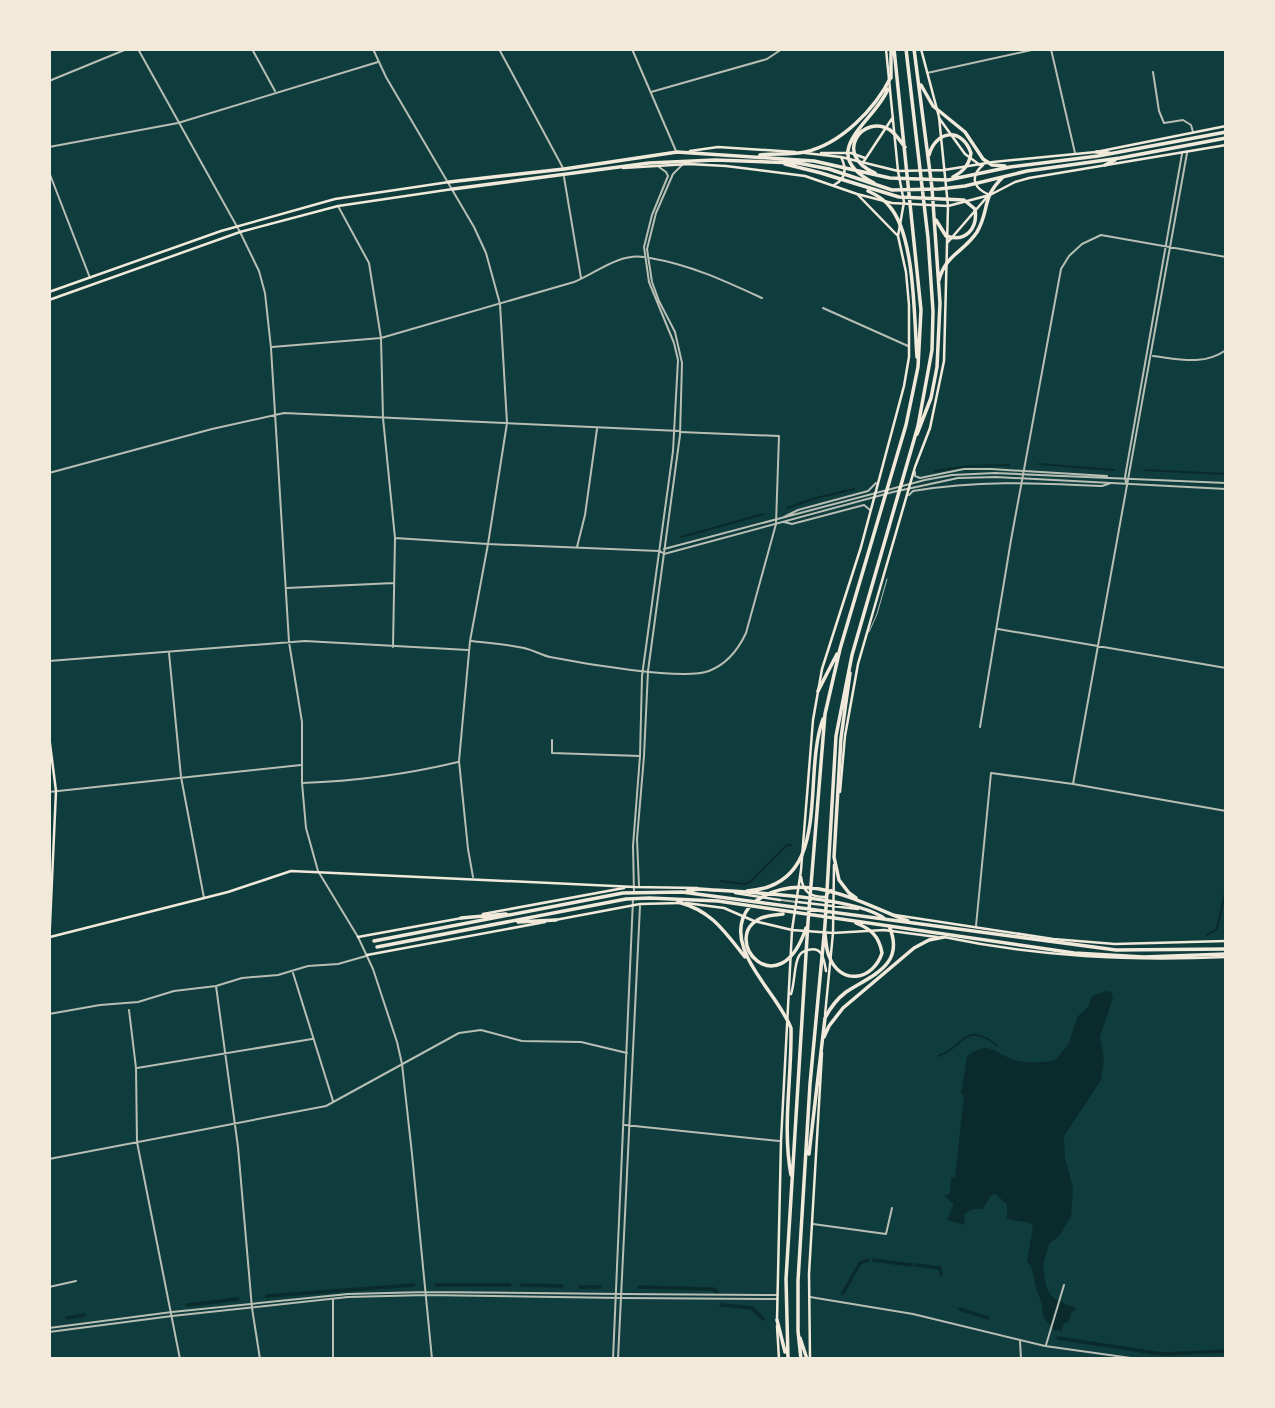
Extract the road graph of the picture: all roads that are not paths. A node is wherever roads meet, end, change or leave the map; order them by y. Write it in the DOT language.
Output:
graph roads {
  1 [pos="127,49"];
  2 [pos="138,49"];
  3 [pos="252,49"];
  4 [pos="373,49"];
  5 [pos="499,49"];
  6 [pos="632,49"];
  7 [pos="782,49"];
  8 [pos="886,49"];
  9 [pos="893,49"];
  10 [pos="906,49"];
  11 [pos="914,49"];
  12 [pos="921,49"];
  13 [pos="1037,49"];
  14 [pos="1051,49"];
  15 [pos="378,62"];
  16 [pos="1153,72"];
  17 [pos="926,73"];
  18 [pos="891,77"];
  19 [pos="918,79"];
  20 [pos="49,81"];
  21 [pos="275,92"];
  22 [pos="650,92"];
  23 [pos="893,117"];
  24 [pos="939,117"];
  25 [pos="178,123"];
  26 [pos="1226,126"];
  27 [pos="1193,132"];
  28 [pos="1226,132"];
  29 [pos="1226,138"];
  30 [pos="1226,145"];
  31 [pos="49,147"];
  32 [pos="906,148"];
  33 [pos="677,152"];
  34 [pos="683,152"];
  35 [pos="1187,153"];
  36 [pos="817,154"];
  37 [pos="1075,154"];
  38 [pos="1182,154"];
  39 [pos="841,157"];
  40 [pos="1096,157"];
  41 [pos="768,158"];
  42 [pos="1120,158"];
  43 [pos="928,159"];
  44 [pos="864,160"];
  45 [pos="774,162"];
  46 [pos="682,164"];
  47 [pos="981,165"];
  48 [pos="1105,165"];
  49 [pos="658,167"];
  50 [pos="1010,167"];
  51 [pos="612,168"];
  52 [pos="564,169"];
  53 [pos="944,170"];
  54 [pos="898,171"];
  55 [pos="49,172"];
  56 [pos="564,175"];
  57 [pos="1004,176"];
  58 [pos="890,178"];
  59 [pos="948,180"];
  60 [pos="449,182"];
  61 [pos="834,185"];
  62 [pos="860,187"];
  63 [pos="885,188"];
  64 [pos="453,189"];
  65 [pos="857,194"];
  66 [pos="990,195"];
  67 [pos="904,202"];
  68 [pos="338,205"];
  69 [pos="948,206"];
  70 [pos="934,215"];
  71 [pos="235,227"];
  72 [pos="240,232"];
  73 [pos="898,236"];
  74 [pos="948,242"];
  75 [pos="1168,247"];
  76 [pos="1226,257"];
  77 [pos="646,258"];
  78 [pos="90,279"];
  79 [pos="581,279"];
  80 [pos="938,286"];
  81 [pos="49,292"];
  82 [pos="762,298"];
  83 [pos="49,300"];
  84 [pos="500,304"];
  85 [pos="823,308"];
  86 [pos="381,338"];
  87 [pos="910,347"];
  88 [pos="271,348"];
  89 [pos="1226,350"];
  90 [pos="1151,356"];
  91 [pos="918,367"];
  92 [pos="275,414"];
  93 [pos="383,418"];
  94 [pos="507,423"];
  95 [pos="597,428"];
  96 [pos="675,431"];
  97 [pos="680,432"];
  98 [pos="913,442"];
  99 [pos="915,467"];
  100 [pos="1024,470"];
  101 [pos="49,473"];
  102 [pos="1112,477"];
  103 [pos="1125,477"];
  104 [pos="1058,478"];
  105 [pos="1129,478"];
  106 [pos="877,482"];
  107 [pos="1022,483"];
  108 [pos="1112,483"];
  109 [pos="1226,483"];
  110 [pos="1126,484"];
  111 [pos="1226,489"];
  112 [pos="905,498"];
  113 [pos="839,505"];
  114 [pos="870,510"];
  115 [pos="782,518"];
  116 [pos="775,519"];
  117 [pos="783,522"];
  118 [pos="776,524"];
  119 [pos="395,538"];
  120 [pos="488,544"];
  121 [pos="577,547"];
  122 [pos="664,549"];
  123 [pos="660,551"];
  124 [pos="663,554"];
  125 [pos="887,579"];
  126 [pos="395,583"];
  127 [pos="286,588"];
  128 [pos="997,629"];
  129 [pos="865,640"];
  130 [pos="470,641"];
  131 [pos="289,642"];
  132 [pos="393,647"];
  133 [pos="1097,647"];
  134 [pos="840,649"];
  135 [pos="469,650"];
  136 [pos="169,653"];
  137 [pos="852,655"];
  138 [pos="49,661"];
  139 [pos="1226,668"];
  140 [pos="643,671"];
  141 [pos="648,671"];
  142 [pos="818,691"];
  143 [pos="825,714"];
  144 [pos="980,727"];
  145 [pos="49,736"];
  146 [pos="552,740"];
  147 [pos="642,756"];
  148 [pos="460,761"];
  149 [pos="302,764"];
  150 [pos="181,778"];
  151 [pos="302,783"];
  152 [pos="1073,784"];
  153 [pos="57,791"];
  154 [pos="49,792"];
  155 [pos="1226,811"];
  156 [pos="801,870"];
  157 [pos="318,871"];
  158 [pos="473,878"];
  159 [pos="637,886"];
  160 [pos="833,886"];
  161 [pos="682,892"];
  162 [pos="734,892"];
  163 [pos="204,898"];
  164 [pos="669,899"];
  165 [pos="780,900"];
  166 [pos="861,901"];
  167 [pos="797,902"];
  168 [pos="640,904"];
  169 [pos="632,906"];
  170 [pos="833,906"];
  171 [pos="529,912"];
  172 [pos="789,913"];
  173 [pos="461,918"];
  174 [pos="556,920"];
  175 [pos="847,920"];
  176 [pos="505,922"];
  177 [pos="808,922"];
  178 [pos="916,924"];
  179 [pos="825,925"];
  180 [pos="976,927"];
  181 [pos="792,930"];
  182 [pos="833,933"];
  183 [pos="951,936"];
  184 [pos="49,937"];
  185 [pos="358,937"];
  186 [pos="1226,939"];
  187 [pos="1065,940"];
  188 [pos="374,941"];
  189 [pos="1076,946"];
  190 [pos="49,947"];
  191 [pos="377,947"];
  192 [pos="1066,952"];
  193 [pos="1226,953"];
  194 [pos="367,955"];
  195 [pos="1116,955"];
  196 [pos="1074,956"];
  197 [pos="1124,959"];
  198 [pos="751,963"];
  199 [pos="292,971"];
  200 [pos="827,978"];
  201 [pos="216,986"];
  202 [pos="789,999"];
  203 [pos="129,1010"];
  204 [pos="49,1014"];
  205 [pos="312,1040"];
  206 [pos="820,1049"];
  207 [pos="627,1053"];
  208 [pos="225,1055"];
  209 [pos="402,1064"];
  210 [pos="136,1068"];
  211 [pos="333,1102"];
  212 [pos="234,1124"];
  213 [pos="624,1125"];
  214 [pos="629,1126"];
  215 [pos="781,1141"];
  216 [pos="137,1142"];
  217 [pos="49,1159"];
  218 [pos="807,1160"];
  219 [pos="793,1181"];
  220 [pos="892,1208"];
  221 [pos="812,1224"];
  222 [pos="76,1281"];
  223 [pos="1063,1284"];
  224 [pos="49,1287"];
  225 [pos="426,1293"];
  226 [pos="333,1296"];
  227 [pos="616,1296"];
  228 [pos="621,1296"];
  229 [pos="808,1296"];
  230 [pos="777,1297"];
  231 [pos="252,1306"];
  232 [pos="172,1314"];
  233 [pos="776,1320"];
  234 [pos="49,1330"];
  235 [pos="798,1331"];
  236 [pos="1020,1341"];
  237 [pos="1045,1346"];
  238 [pos="1226,1357"];
  239 [pos="180,1359"];
  240 [pos="260,1359"];
  241 [pos="333,1359"];
  242 [pos="432,1359"];
  243 [pos="613,1359"];
  244 [pos="618,1359"];
  245 [pos="779,1359"];
  246 [pos="787,1359"];
  247 [pos="801,1359"];
  248 [pos="809,1359"];
  249 [pos="1021,1359"];
  250 [pos="1138,1359"];
  251 [pos="1190,1359"];
  1 -- 20 [label="street"];
  2 -- 25 [label="street"];
  3 -- 21 [label="street"];
  4 -- 15 [label="street"];
  5 -- 52 [label="street"];
  6 -- 22 [label="street"];
  7 -- 22 [label="street"];
  8 -- 23 [label="main road"];
  9 -- 18 [label="highway"];
  9 -- 32 [label="highway"];
  10 -- 98 [label="highway"];
  11 -- 19 [label="highway"];
  12 -- 17 [label="main road"];
  13 -- 17 [label="street"];
  14 -- 37 [label="street"];
  15 -- 21 [label="street"];
  15 -- 60 [label="street"];
  16 -- 27 [label="street"];
  17 -- 24 [label="main road"];
  18 -- 41 [label="highway"];
  18 -- 63 [label="highway"];
  19 -- 43 [label="highway"];
  19 -- 50 [label="highway"];
  21 -- 25 [label="street"];
  22 -- 33 [label="street"];
  23 -- 44 [label="main road"];
  23 -- 54 [label="main road"];
  24 -- 47 [label="main road"];
  24 -- 53 [label="main road"];
  25 -- 31 [label="street"];
  25 -- 71 [label="street"];
  26 -- 27 [label="main road"];
  27 -- 40 [label="main road"];
  28 -- 40 [label="highway"];
  29 -- 42 [label="highway"];
  30 -- 35 [label="main road"];
  32 -- 58 [label="highway"];
  32 -- 91 [label="highway"];
  33 -- 34 [label="highway"];
  33 -- 52 [label="highway"];
  34 -- 36 [label="main road"];
  34 -- 41 [label="highway"];
  35 -- 38 [label="main road"];
  35 -- 75 [label="street"];
  36 -- 39 [label="main road"];
  36 -- 44 [label="main road"];
  37 -- 40 [label="main road"];
  37 -- 47 [label="main road"];
  38 -- 48 [label="main road"];
  38 -- 75 [label="street"];
  39 -- 44 [label="main road"];
  39 -- 61 [label="main road"];
  40 -- 42 [label="highway"];
  40 -- 50 [label="highway"];
  40 -- 57 [label="highway"];
  41 -- 45 [label="highway"];
  41 -- 51 [label="highway"];
  41 -- 58 [label="highway"];
  42 -- 48 [label="highway"];
  43 -- 59 [label="highway"];
  43 -- 70 [label="highway"];
  44 -- 54 [label="main road"];
  45 -- 62 [label="highway"];
  45 -- 63 [label="highway"];
  46 -- 49 [label="main road"];
  46 -- 61 [label="main road"];
  46 -- 77 [label="street"];
  47 -- 53 [label="main road"];
  47 -- 66 [label="main road"];
  48 -- 66 [label="main road"];
  49 -- 51 [label="main road"];
  49 -- 77 [label="street"];
  50 -- 59 [label="highway"];
  51 -- 56 [label="highway"];
  52 -- 60 [label="highway"];
  53 -- 54 [label="main road"];
  53 -- 69 [label="main road"];
  54 -- 67 [label="main road"];
  55 -- 78 [label="street"];
  56 -- 64 [label="highway"];
  56 -- 79 [label="street"];
  57 -- 63 [label="highway"];
  57 -- 80 [label="highway"];
  58 -- 59 [label="highway"];
  60 -- 64 [label="street"];
  60 -- 71 [label="main road"];
  61 -- 65 [label="main road"];
  62 -- 70 [label="highway"];
  62 -- 91 [label="highway"];
  64 -- 68 [label="main road"];
  64 -- 84 [label="street"];
  65 -- 67 [label="main road"];
  65 -- 73 [label="main road"];
  66 -- 69 [label="main road"];
  66 -- 74 [label="main road"];
  67 -- 69 [label="main road"];
  67 -- 73 [label="main road"];
  68 -- 72 [label="main road"];
  68 -- 86 [label="street"];
  69 -- 74 [label="main road"];
  70 -- 80 [label="highway"];
  71 -- 72 [label="street"];
  71 -- 78 [label="main road"];
  72 -- 83 [label="main road"];
  72 -- 88 [label="street"];
  73 -- 87 [label="main road"];
  74 -- 99 [label="main road"];
  75 -- 76 [label="street"];
  75 -- 90 [label="street"];
  75 -- 100 [label="street"];
  75 -- 103 [label="street"];
  77 -- 79 [label="street"];
  77 -- 82 [label="street"];
  77 -- 96 [label="street"];
  77 -- 97 [label="street"];
  78 -- 81 [label="main road"];
  79 -- 84 [label="street"];
  80 -- 98 [label="highway"];
  84 -- 86 [label="street"];
  84 -- 94 [label="street"];
  85 -- 87 [label="street"];
  86 -- 88 [label="street"];
  86 -- 93 [label="street"];
  87 -- 106 [label="main road"];
  88 -- 92 [label="street"];
  89 -- 90 [label="street"];
  90 -- 105 [label="street"];
  91 -- 134 [label="highway"];
  92 -- 93 [label="street"];
  92 -- 101 [label="street"];
  92 -- 127 [label="street"];
  93 -- 94 [label="street"];
  93 -- 119 [label="street"];
  94 -- 95 [label="street"];
  94 -- 120 [label="street"];
  95 -- 96 [label="street"];
  95 -- 121 [label="street"];
  96 -- 97 [label="street"];
  96 -- 123 [label="street"];
  97 -- 116 [label="street"];
  97 -- 122 [label="street"];
  98 -- 137 [label="highway"];
  99 -- 100 [label="street"];
  99 -- 112 [label="main road"];
  100 -- 102 [label="street"];
  100 -- 107 [label="street"];
  102 -- 103 [label="street"];
  102 -- 104 [label="street"];
  103 -- 105 [label="street"];
  103 -- 110 [label="street"];
  104 -- 108 [label="street"];
  104 -- 113 [label="street"];
  105 -- 109 [label="street"];
  105 -- 110 [label="street"];
  106 -- 114 [label="main road"];
  106 -- 115 [label="street"];
  107 -- 108 [label="street"];
  107 -- 112 [label="street"];
  107 -- 128 [label="street"];
  108 -- 110 [label="street"];
  110 -- 111 [label="street"];
  110 -- 133 [label="street"];
  112 -- 129 [label="main road"];
  113 -- 115 [label="street"];
  113 -- 117 [label="street"];
  114 -- 117 [label="street"];
  114 -- 142 [label="main road"];
  115 -- 116 [label="street"];
  116 -- 118 [label="street"];
  116 -- 122 [label="street"];
  117 -- 118 [label="street"];
  118 -- 124 [label="street"];
  118 -- 141 [label="street"];
  119 -- 120 [label="street"];
  119 -- 126 [label="street"];
  120 -- 121 [label="street"];
  120 -- 130 [label="street"];
  121 -- 123 [label="street"];
  122 -- 123 [label="street"];
  122 -- 124 [label="street"];
  123 -- 124 [label="street"];
  123 -- 140 [label="street"];
  124 -- 141 [label="street"];
  125 -- 129 [label="lane"];
  126 -- 127 [label="street"];
  126 -- 132 [label="street"];
  127 -- 131 [label="street"];
  128 -- 133 [label="street"];
  128 -- 144 [label="street"];
  129 -- 160 [label="main road"];
  130 -- 135 [label="street"];
  130 -- 140 [label="street"];
  131 -- 132 [label="street"];
  131 -- 136 [label="street"];
  131 -- 149 [label="street"];
  132 -- 135 [label="street"];
  133 -- 139 [label="street"];
  133 -- 152 [label="street"];
  134 -- 142 [label="highway"];
  134 -- 143 [label="highway"];
  135 -- 148 [label="street"];
  136 -- 138 [label="street"];
  136 -- 150 [label="street"];
  137 -- 166 [label="highway"];
  137 -- 179 [label="highway"];
  140 -- 141 [label="street"];
  140 -- 147 [label="street"];
  141 -- 147 [label="street"];
  142 -- 156 [label="main road"];
  143 -- 162 [label="highway"];
  143 -- 177 [label="highway"];
  145 -- 153 [label="main road"];
  146 -- 147 [label="street"];
  147 -- 159 [label="street"];
  148 -- 151 [label="street"];
  148 -- 158 [label="street"];
  149 -- 150 [label="street"];
  149 -- 151 [label="street"];
  150 -- 153 [label="street"];
  150 -- 163 [label="street"];
  151 -- 157 [label="street"];
  152 -- 155 [label="street"];
  152 -- 180 [label="street"];
  153 -- 154 [label="street"];
  153 -- 184 [label="main road"];
  156 -- 160 [label="main road"];
  156 -- 167 [label="main road"];
  157 -- 158 [label="main road"];
  157 -- 163 [label="main road"];
  157 -- 185 [label="street"];
  158 -- 159 [label="main road"];
  159 -- 165 [label="main road"];
  159 -- 168 [label="main road"];
  159 -- 169 [label="street"];
  159 -- 173 [label="main road"];
  160 -- 170 [label="main road"];
  161 -- 162 [label="highway"];
  161 -- 171 [label="highway"];
  161 -- 178 [label="highway"];
  162 -- 206 [label="highway"];
  163 -- 184 [label="main road"];
  164 -- 172 [label="highway"];
  164 -- 176 [label="highway"];
  164 -- 198 [label="highway"];
  165 -- 167 [label="street"];
  166 -- 178 [label="highway"];
  166 -- 198 [label="highway"];
  167 -- 170 [label="main road"];
  167 -- 181 [label="main road"];
  168 -- 169 [label="main road"];
  168 -- 181 [label="main road"];
  168 -- 214 [label="street"];
  169 -- 174 [label="main road"];
  169 -- 207 [label="street"];
  170 -- 180 [label="main road"];
  170 -- 182 [label="main road"];
  171 -- 173 [label="highway"];
  171 -- 188 [label="highway"];
  172 -- 175 [label="highway"];
  172 -- 177 [label="highway"];
  173 -- 185 [label="main road"];
  174 -- 176 [label="highway"];
  174 -- 194 [label="main road"];
  175 -- 179 [label="highway"];
  175 -- 183 [label="highway"];
  176 -- 191 [label="highway"];
  177 -- 219 [label="highway"];
  178 -- 189 [label="highway"];
  179 -- 218 [label="highway"];
  180 -- 187 [label="main road"];
  181 -- 182 [label="main road"];
  181 -- 202 [label="main road"];
  182 -- 196 [label="main road"];
  182 -- 200 [label="main road"];
  183 -- 192 [label="highway"];
  183 -- 206 [label="highway"];
  184 -- 190 [label="main road"];
  185 -- 194 [label="street"];
  186 -- 187 [label="main road"];
  186 -- 193 [label="street"];
  187 -- 189 [label="main road"];
  189 -- 193 [label="highway"];
  192 -- 195 [label="highway"];
  192 -- 196 [label="main road"];
  193 -- 195 [label="highway"];
  193 -- 197 [label="main road"];
  194 -- 199 [label="street"];
  194 -- 209 [label="street"];
  195 -- 197 [label="main road"];
  196 -- 197 [label="main road"];
  198 -- 219 [label="highway"];
  199 -- 201 [label="street"];
  199 -- 205 [label="street"];
  200 -- 202 [label="main road"];
  200 -- 221 [label="main road"];
  201 -- 204 [label="street"];
  201 -- 208 [label="street"];
  202 -- 215 [label="main road"];
  203 -- 210 [label="street"];
  205 -- 208 [label="street"];
  205 -- 211 [label="street"];
  206 -- 218 [label="highway"];
  207 -- 209 [label="street"];
  207 -- 213 [label="street"];
  208 -- 210 [label="street"];
  208 -- 212 [label="street"];
  209 -- 211 [label="street"];
  209 -- 225 [label="street"];
  210 -- 216 [label="street"];
  211 -- 212 [label="street"];
  212 -- 216 [label="street"];
  212 -- 231 [label="street"];
  213 -- 214 [label="street"];
  213 -- 227 [label="street"];
  214 -- 215 [label="street"];
  214 -- 228 [label="street"];
  215 -- 230 [label="main road"];
  216 -- 217 [label="street"];
  216 -- 232 [label="street"];
  218 -- 235 [label="highway"];
  219 -- 246 [label="highway"];
  220 -- 221 [label="street"];
  221 -- 229 [label="main road"];
  222 -- 224 [label="street"];
  223 -- 237 [label="street"];
  225 -- 226 [label="street"];
  225 -- 227 [label="street"];
  225 -- 242 [label="street"];
  226 -- 231 [label="street"];
  226 -- 241 [label="street"];
  227 -- 228 [label="street"];
  227 -- 243 [label="street"];
  228 -- 230 [label="street"];
  228 -- 244 [label="street"];
  229 -- 236 [label="street"];
  229 -- 248 [label="main road"];
  230 -- 233 [label="main road"];
  231 -- 232 [label="street"];
  231 -- 240 [label="street"];
  232 -- 234 [label="street"];
  232 -- 239 [label="street"];
  233 -- 245 [label="main road"];
  233 -- 246 [label="highway"];
  235 -- 247 [label="highway"];
  235 -- 248 [label="highway"];
  236 -- 237 [label="street"];
  236 -- 249 [label="street"];
  237 -- 250 [label="street"];
  238 -- 251 [label="street"];
}
